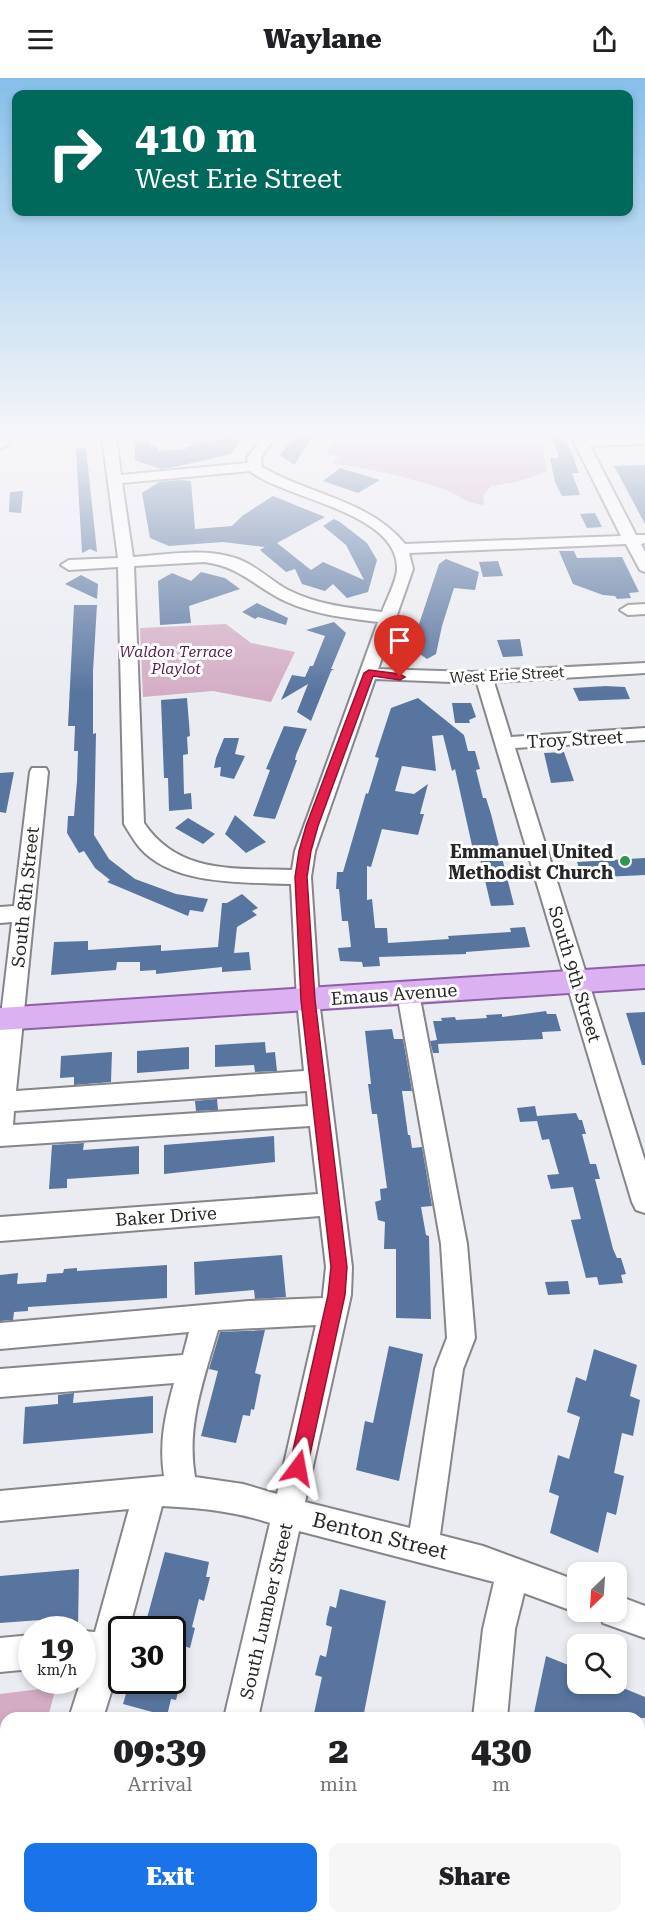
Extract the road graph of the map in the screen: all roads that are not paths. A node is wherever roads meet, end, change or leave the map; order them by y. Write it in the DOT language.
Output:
graph roads {
  1 [pos="120,522"];
  2 [pos="374,522"];
  3 [pos="628,522"];
  4 [pos="638,539"];
  5 [pos="402,549"];
  6 [pos="126,563"];
  7 [pos="69,565"];
  8 [pos="645,567"];
  9 [pos="645,609"];
  10 [pos="628,610"];
  11 [pos="389,618"];
  12 [pos="645,668"];
  13 [pos="369,673"];
  14 [pos="484,677"];
  15 [pos="645,735"];
  16 [pos="504,742"];
  17 [pos="39,772"];
  18 [pos="301,877"];
  19 [pos="23,914"];
  20 [pos="0,915"];
  21 [pos="645,977"];
  22 [pos="577,982"];
  23 [pos="408,993"];
  24 [pos="308,1000"];
  25 [pos="6,1019"];
  26 [pos="319,1080"];
  27 [pos="1,1102"];
  28 [pos="323,1115"];
  29 [pos="0,1128"];
  30 [pos="0,1136"];
  31 [pos="645,1202"];
  32 [pos="332,1204"];
  33 [pos="0,1229"];
  34 [pos="333,1311"];
  35 [pos="207,1318"];
  36 [pos="0,1336"];
  37 [pos="193,1368"];
  38 [pos="0,1383"];
  39 [pos="149,1492"];
  40 [pos="182,1492"];
  41 [pos="0,1506"];
  42 [pos="288,1513"];
  43 [pos="423,1547"];
  44 [pos="513,1572"];
  45 [pos="567,1593"];
  46 [pos="627,1615"];
  47 [pos="645,1622"];
  48 [pos="96,1646"];
  49 [pos="18,1653"];
  50 [pos="0,1655"];
  51 [pos="89,1694"];
  52 [pos="87,1712"];
  53 [pos="242,1712"];
  54 [pos="491,1712"];
  1 -- 6 [label="street"];
  2 -- 5 [label="street"];
  3 -- 4 [label="street"];
  4 -- 5 [label="street"];
  4 -- 8 [label="street"];
  5 -- 11 [label="street, South Lumber Street"];
  6 -- 7 [label="street"];
  6 -- 11 [label="street"];
  6 -- 18 [label="street"];
  9 -- 10 [label="street"];
  11 -- 13 [label="street, South Lumber Street"];
  12 -- 14 [label="street, West Erie Street"];
  13 -- 14 [label="street, West Erie Street"];
  13 -- 18 [label="street, South Lumber Street"];
  14 -- 16 [label="street, South 9th Street"];
  15 -- 16 [label="street, Troy Street"];
  16 -- 22 [label="street, South 9th Street"];
  17 -- 19 [label="street, South 8th Street"];
  18 -- 24 [label="street, South Lumber Street"];
  19 -- 20 [label="street"];
  19 -- 25 [label="street, South 8th Street"];
  21 -- 22 [label="main road, Emaus Avenue"];
  22 -- 23 [label="main road, Emaus Avenue"];
  22 -- 31 [label="street, South 9th Street"];
  23 -- 24 [label="main road, Emaus Avenue"];
  23 -- 43 [label="street"];
  24 -- 25 [label="main road, Emaus Avenue"];
  24 -- 26 [label="street, South Lumber Street"];
  25 -- 27 [label="street, South 8th Street"];
  26 -- 27 [label="street"];
  26 -- 28 [label="street, South Lumber Street"];
  27 -- 29 [label="street, South 8th Street"];
  28 -- 30 [label="street"];
  28 -- 32 [label="street, South Lumber Street"];
  32 -- 33 [label="street, Baker Drive"];
  32 -- 34 [label="street, South Lumber Street"];
  34 -- 35 [label="street"];
  34 -- 42 [label="street, South Lumber Street"];
  35 -- 36 [label="street"];
  35 -- 37 [label="street"];
  37 -- 38 [label="street"];
  37 -- 40 [label="street"];
  39 -- 40 [label="street, Benton Street"];
  39 -- 41 [label="street, Benton Street"];
  39 -- 48 [label="street"];
  40 -- 42 [label="street, Benton Street"];
  42 -- 43 [label="street, Benton Street"];
  42 -- 53 [label="street, South Lumber Street"];
  43 -- 44 [label="street, Benton Street"];
  44 -- 45 [label="street, Benton Street"];
  44 -- 54 [label="street"];
  46 -- 47 [label="street"];
  49 -- 50 [label="street"];
  51 -- 52 [label="street"];
}
